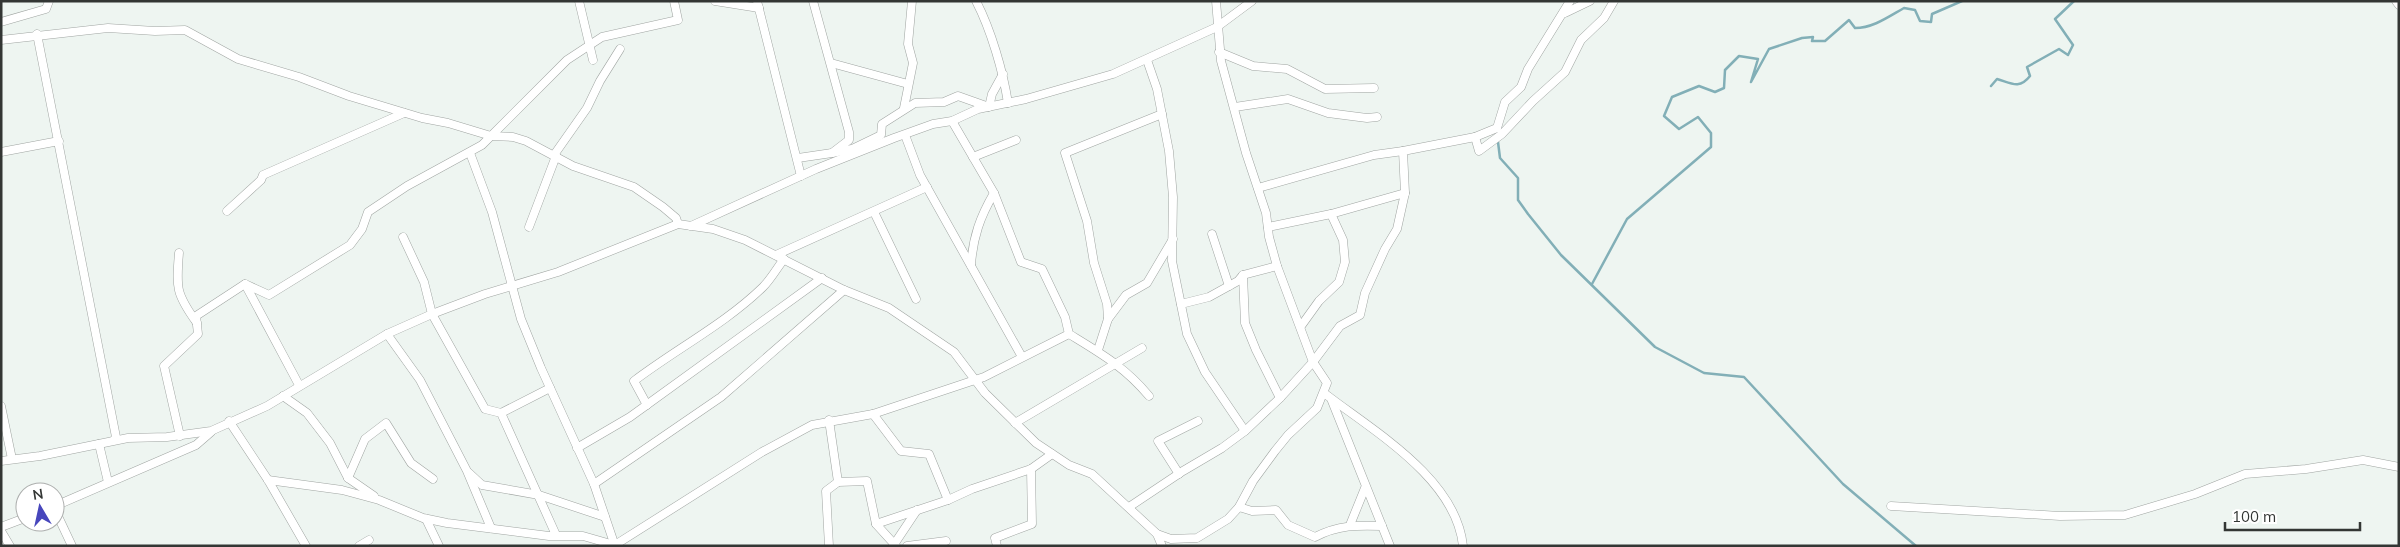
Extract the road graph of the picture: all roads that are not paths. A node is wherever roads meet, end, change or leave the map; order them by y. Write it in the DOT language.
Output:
graph roads {
  1 [pos="49,1"];
  2 [pos="579,1"];
  3 [pos="674,1"];
  4 [pos="715,1"];
  5 [pos="813,1"];
  6 [pos="912,1"];
  7 [pos="976,1"];
  8 [pos="1216,1"];
  9 [pos="1252,1"];
  10 [pos="1570,1"];
  11 [pos="1590,1"];
  12 [pos="1614,1"];
  13 [pos="2396,1"];
  14 [pos="758,4"];
  15 [pos="2399,5"];
  16 [pos="1565,13"];
  17 [pos="1,22"];
  18 [pos="1217,27"];
  19 [pos="38,34"];
  20 [pos="1,40"];
  21 [pos="620,49"];
  22 [pos="1219,52"];
  23 [pos="593,60"];
  24 [pos="1147,60"];
  25 [pos="831,63"];
  26 [pos="1003,74"];
  27 [pos="908,84"];
  28 [pos="1374,88"];
  29 [pos="1008,103"];
  30 [pos="989,107"];
  31 [pos="1235,107"];
  32 [pos="904,108"];
  33 [pos="404,113"];
  34 [pos="1162,114"];
  35 [pos="1377,116"];
  36 [pos="952,120"];
  37 [pos="904,135"];
  38 [pos="491,136"];
  39 [pos="1476,137"];
  40 [pos="1016,140"];
  41 [pos="60,141"];
  42 [pos="1403,151"];
  43 [pos="1,152"];
  44 [pos="832,152"];
  45 [pos="470,153"];
  46 [pos="555,156"];
  47 [pos="973,157"];
  48 [pos="798,158"];
  49 [pos="802,176"];
  50 [pos="927,187"];
  51 [pos="1258,188"];
  52 [pos="1405,192"];
  53 [pos="994,193"];
  54 [pos="227,211"];
  55 [pos="874,212"];
  56 [pos="1330,214"];
  57 [pos="678,224"];
  58 [pos="529,227"];
  59 [pos="689,227"];
  60 [pos="1268,227"];
  61 [pos="1212,234"];
  62 [pos="403,237"];
  63 [pos="1174,238"];
  64 [pos="179,253"];
  65 [pos="780,257"];
  66 [pos="1277,266"];
  67 [pos="970,267"];
  68 [pos="1243,275"];
  69 [pos="822,278"];
  70 [pos="245,284"];
  71 [pos="511,286"];
  72 [pos="1229,286"];
  73 [pos="844,290"];
  74 [pos="916,298"];
  75 [pos="1181,304"];
  76 [pos="432,314"];
  77 [pos="1108,319"];
  78 [pos="197,323"];
  79 [pos="1301,326"];
  80 [pos="387,334"];
  81 [pos="1069,334"];
  82 [pos="1142,348"];
  83 [pos="1098,350"];
  84 [pos="1022,357"];
  85 [pos="1313,362"];
  86 [pos="1116,364"];
  87 [pos="974,379"];
  88 [pos="299,385"];
  89 [pos="550,388"];
  90 [pos="1324,393"];
  91 [pos="283,396"];
  92 [pos="1149,396"];
  93 [pos="1280,398"];
  94 [pos="1332,399"];
  95 [pos="647,405"];
  96 [pos="1,406"];
  97 [pos="501,413"];
  98 [pos="873,414"];
  99 [pos="829,420"];
  100 [pos="1198,420"];
  101 [pos="229,421"];
  102 [pos="1015,423"];
  103 [pos="211,431"];
  104 [pos="1245,431"];
  105 [pos="180,436"];
  106 [pos="114,440"];
  107 [pos="99,444"];
  108 [pos="577,448"];
  109 [pos="1052,454"];
  110 [pos="12,459"];
  111 [pos="1,461"];
  112 [pos="2399,467"];
  113 [pos="1031,469"];
  114 [pos="467,471"];
  115 [pos="1179,474"];
  116 [pos="348,478"];
  117 [pos="434,479"];
  118 [pos="268,480"];
  119 [pos="108,482"];
  120 [pos="838,482"];
  121 [pos="594,484"];
  122 [pos="1365,488"];
  123 [pos="539,495"];
  124 [pos="379,500"];
  125 [pos="948,500"];
  126 [pos="65,501"];
  127 [pos="1239,506"];
  128 [pos="1891,506"];
  129 [pos="1129,507"];
  130 [pos="917,510"];
  131 [pos="605,517"];
  132 [pos="426,519"];
  133 [pos="15,523"];
  134 [pos="876,524"];
  135 [pos="1350,525"];
  136 [pos="1382,526"];
  137 [pos="491,528"];
  138 [pos="1,529"];
  139 [pos="65,531"];
  140 [pos="1157,534"];
  141 [pos="553,536"];
  142 [pos="1315,537"];
  143 [pos="1182,539"];
  144 [pos="369,540"];
  145 [pos="946,541"];
  146 [pos="616,545"];
  147 [pos="895,545"];
  148 [pos="10,546"];
  149 [pos="72,546"];
  150 [pos="306,546"];
  151 [pos="359,546"];
  152 [pos="439,546"];
  153 [pos="552,546"];
  154 [pos="829,546"];
  155 [pos="907,546"];
  156 [pos="997,546"];
  157 [pos="1162,546"];
  158 [pos="1190,546"];
  159 [pos="1314,546"];
  160 [pos="1389,546"];
  161 [pos="1463,546"];
  1 -- 17 [label="street"];
  2 -- 23 [label="street"];
  3 -- 38 [label="street"];
  4 -- 14 [label="street"];
  5 -- 25 [label="street"];
  6 -- 27 [label="street"];
  7 -- 26 [label="street"];
  8 -- 18 [label="street"];
  9 -- 18 [label="street"];
  10 -- 16 [label="street"];
  11 -- 16 [label="street"];
  12 -- 39 [label="street"];
  13 -- 15 [label="street"];
  14 -- 48 [label="street"];
  16 -- 39 [label="street"];
  18 -- 22 [label="street"];
  18 -- 24 [label="street"];
  19 -- 20 [label="street"];
  19 -- 33 [label="street"];
  19 -- 41 [label="street"];
  21 -- 46 [label="street"];
  22 -- 28 [label="street"];
  22 -- 31 [label="street"];
  24 -- 29 [label="street"];
  24 -- 34 [label="street"];
  25 -- 27 [label="street"];
  25 -- 44 [label="street"];
  26 -- 29 [label="street"];
  26 -- 30 [label="street"];
  27 -- 32 [label="street"];
  29 -- 30 [label="street"];
  30 -- 32 [label="street"];
  30 -- 36 [label="street"];
  31 -- 35 [label="street"];
  31 -- 51 [label="street"];
  32 -- 44 [label="street"];
  33 -- 38 [label="street"];
  33 -- 54 [label="street"];
  34 -- 63 [label="street"];
  34 -- 77 [label="street"];
  36 -- 37 [label="street"];
  36 -- 47 [label="street"];
  37 -- 49 [label="street"];
  37 -- 50 [label="street"];
  38 -- 45 [label="street"];
  38 -- 46 [label="street"];
  39 -- 42 [label="street"];
  40 -- 47 [label="street"];
  41 -- 43 [label="street"];
  41 -- 106 [label="street"];
  42 -- 51 [label="street"];
  42 -- 52 [label="street"];
  44 -- 48 [label="street"];
  45 -- 70 [label="street"];
  45 -- 71 [label="street"];
  46 -- 57 [label="street"];
  46 -- 58 [label="street"];
  47 -- 53 [label="street"];
  48 -- 49 [label="street"];
  49 -- 59 [label="street"];
  50 -- 55 [label="street"];
  50 -- 67 [label="street"];
  51 -- 60 [label="street"];
  52 -- 56 [label="street"];
  52 -- 85 [label="street"];
  53 -- 67 [label="street"];
  53 -- 81 [label="street"];
  55 -- 65 [label="street"];
  55 -- 74 [label="street"];
  56 -- 60 [label="street"];
  56 -- 79 [label="street"];
  57 -- 59 [label="street"];
  57 -- 71 [label="street"];
  59 -- 65 [label="street"];
  60 -- 66 [label="street"];
  61 -- 72 [label="street"];
  62 -- 76 [label="street"];
  63 -- 75 [label="street"];
  63 -- 77 [label="street"];
  64 -- 78 [label="street"];
  65 -- 69 [label="street"];
  65 -- 95 [label="street"];
  66 -- 68 [label="street"];
  66 -- 79 [label="street"];
  67 -- 84 [label="street"];
  68 -- 72 [label="street"];
  68 -- 93 [label="street"];
  69 -- 73 [label="street"];
  69 -- 95 [label="street"];
  70 -- 78 [label="street"];
  70 -- 88 [label="street"];
  71 -- 76 [label="street"];
  71 -- 89 [label="street"];
  72 -- 75 [label="street"];
  73 -- 87 [label="street"];
  73 -- 121 [label="street"];
  75 -- 104 [label="street"];
  76 -- 80 [label="street"];
  76 -- 97 [label="street"];
  77 -- 83 [label="street"];
  78 -- 105 [label="street"];
  79 -- 85 [label="street"];
  80 -- 88 [label="street"];
  80 -- 114 [label="street"];
  81 -- 83 [label="street"];
  81 -- 84 [label="street"];
  82 -- 86 [label="street"];
  83 -- 86 [label="street"];
  84 -- 87 [label="street"];
  85 -- 90 [label="street"];
  85 -- 93 [label="street"];
  86 -- 92 [label="street"];
  86 -- 102 [label="street"];
  87 -- 98 [label="street"];
  87 -- 102 [label="street"];
  88 -- 91 [label="street"];
  89 -- 97 [label="street"];
  89 -- 108 [label="street"];
  90 -- 94 [label="street"];
  90 -- 127 [label="street"];
  91 -- 101 [label="street"];
  91 -- 116 [label="street"];
  93 -- 104 [label="street"];
  94 -- 122 [label="street"];
  94 -- 161 [label="street"];
  95 -- 108 [label="street"];
  96 -- 110 [label="street"];
  97 -- 123 [label="street"];
  98 -- 99 [label="street"];
  98 -- 125 [label="street"];
  99 -- 120 [label="street"];
  99 -- 146 [label="street"];
  100 -- 115 [label="street"];
  101 -- 103 [label="street"];
  101 -- 118 [label="street"];
  102 -- 109 [label="street"];
  103 -- 105 [label="street"];
  103 -- 119 [label="street"];
  104 -- 115 [label="street"];
  105 -- 106 [label="street"];
  106 -- 107 [label="street"];
  107 -- 110 [label="street"];
  107 -- 119 [label="street"];
  108 -- 121 [label="street"];
  109 -- 113 [label="street"];
  109 -- 129 [label="street"];
  110 -- 111 [label="street"];
  112 -- 128 [label="street"];
  113 -- 125 [label="street"];
  113 -- 156 [label="street"];
  114 -- 123 [label="street"];
  114 -- 137 [label="street"];
  115 -- 129 [label="street"];
  116 -- 117 [label="street"];
  116 -- 124 [label="street"];
  118 -- 124 [label="street"];
  118 -- 150 [label="street"];
  119 -- 126 [label="street"];
  120 -- 134 [label="street"];
  120 -- 154 [label="street"];
  121 -- 131 [label="street"];
  122 -- 135 [label="street"];
  122 -- 136 [label="street"];
  123 -- 131 [label="street"];
  123 -- 141 [label="street"];
  124 -- 132 [label="street"];
  125 -- 130 [label="street"];
  127 -- 142 [label="street"];
  127 -- 143 [label="street"];
  129 -- 140 [label="street"];
  130 -- 134 [label="street"];
  130 -- 147 [label="street"];
  131 -- 146 [label="street"];
  132 -- 137 [label="street"];
  132 -- 152 [label="street"];
  133 -- 138 [label="street"];
  134 -- 147 [label="street"];
  135 -- 136 [label="street"];
  135 -- 142 [label="street"];
  136 -- 160 [label="street"];
  137 -- 141 [label="street"];
  138 -- 148 [label="street"];
  139 -- 149 [label="street"];
  140 -- 143 [label="street"];
  140 -- 157 [label="street"];
  141 -- 146 [label="street"];
  141 -- 153 [label="street"];
  142 -- 159 [label="street"];
  143 -- 158 [label="street"];
  144 -- 151 [label="street"];
  145 -- 155 [label="street"];
}
